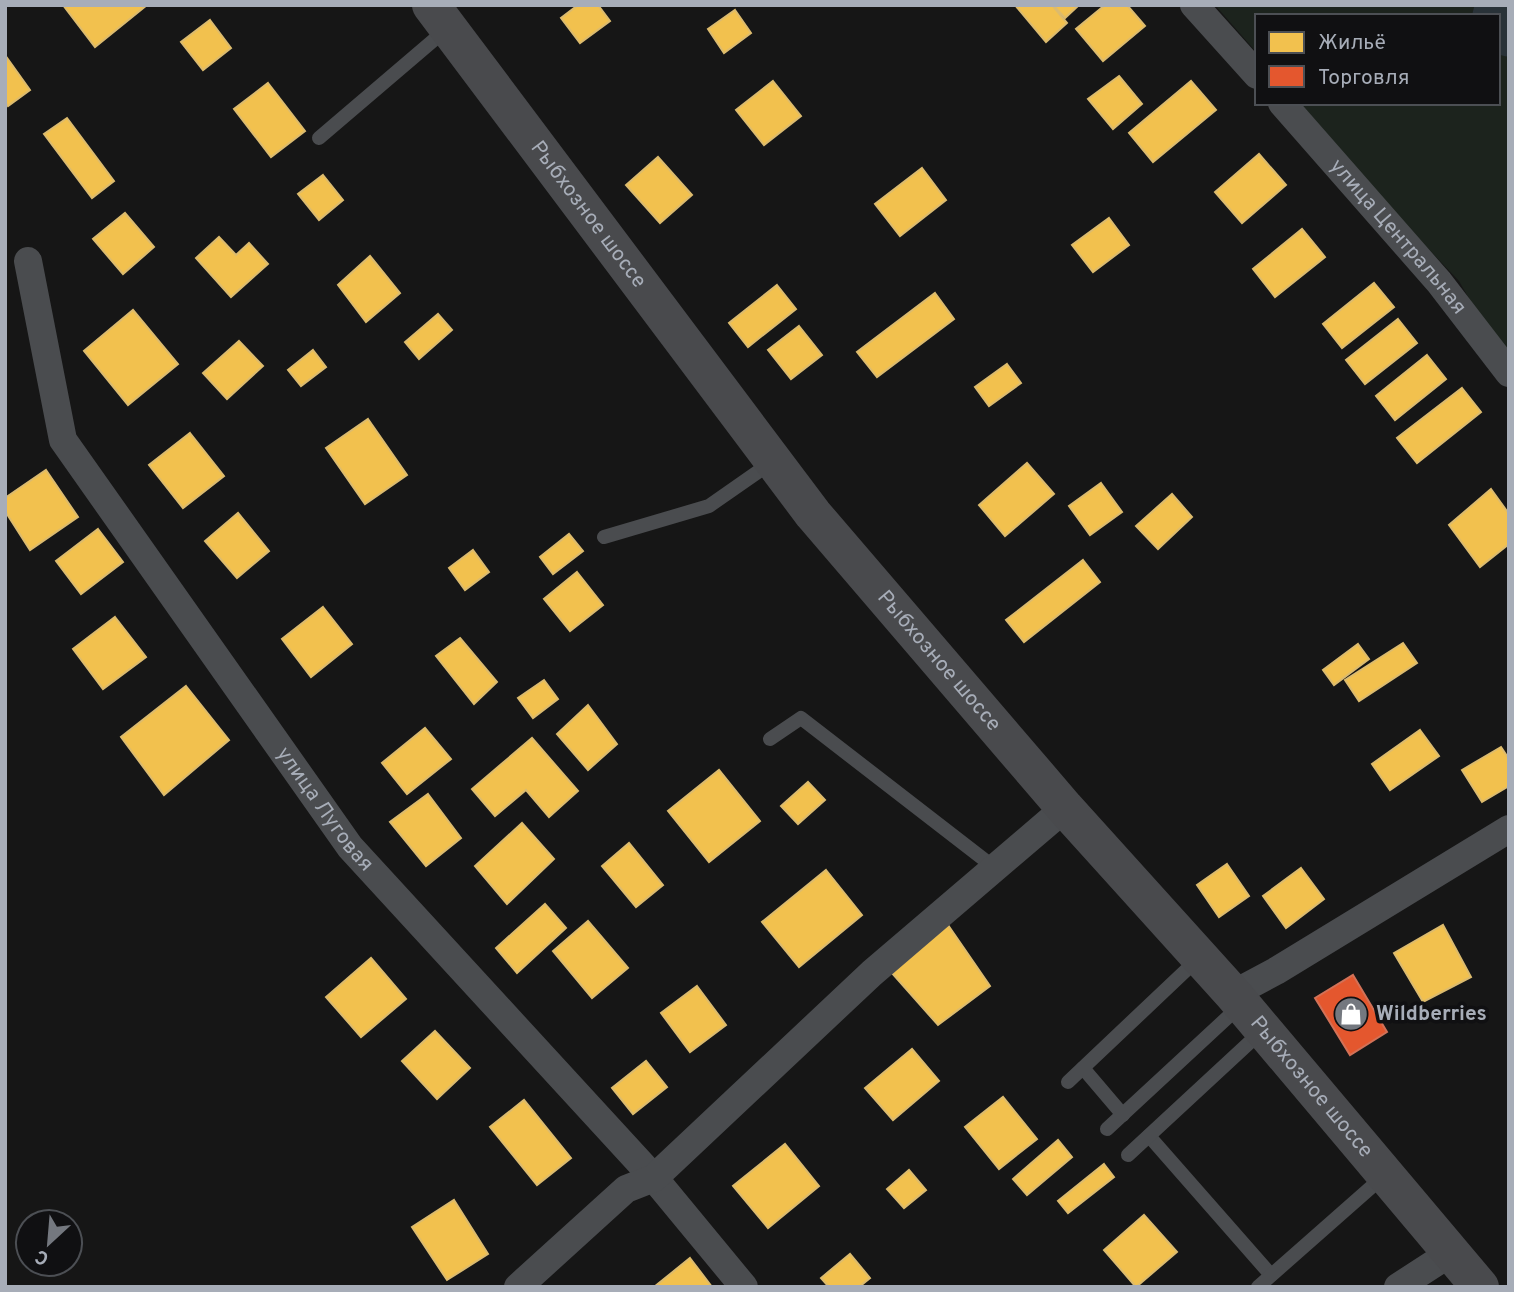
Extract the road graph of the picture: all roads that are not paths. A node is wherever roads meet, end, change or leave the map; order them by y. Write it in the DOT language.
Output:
graph roads {
  1 [pos="1194,5"];
  2 [pos="436,19"];
  3 [pos="1255,73"];
  4 [pos="1284,105"];
  5 [pos="319,138"];
  6 [pos="28,261"];
  7 [pos="1509,373"];
  8 [pos="773,461"];
  9 [pos="604,537"];
  10 [pos="770,740"];
  11 [pos="1065,808"];
  12 [pos="1509,829"];
  13 [pos="995,868"];
  14 [pos="1200,957"];
  15 [pos="1246,1009"];
  16 [pos="1083,1068"];
  17 [pos="1068,1082"];
  18 [pos="1123,1115"];
  19 [pos="1107,1129"];
  20 [pos="1149,1136"];
  21 [pos="1128,1155"];
  22 [pos="1386,1174"];
  23 [pos="654,1178"];
  24 [pos="1452,1252"];
  25 [pos="1271,1275"];
  26 [pos="518,1287"];
  27 [pos="744,1287"];
  28 [pos="1258,1287"];
  29 [pos="1398,1287"];
  30 [pos="1480,1287"];
  1 -- 3 [label="street"];
  2 -- 5 [label="lane"];
  2 -- 8 [label="main road, Рыбхозное шоссе"];
  4 -- 7 [label="street, улица Центральная"];
  6 -- 23 [label="street, улица Луговая"];
  8 -- 9 [label="lane"];
  8 -- 11 [label="main road, Рыбхозное шоссе"];
  10 -- 13 [label="lane"];
  11 -- 13 [label="street"];
  11 -- 14 [label="main road, Рыбхозное шоссе"];
  12 -- 15 [label="street"];
  13 -- 23 [label="street"];
  14 -- 15 [label="main road, Рыбхозное шоссе"];
  14 -- 16 [label="lane"];
  15 -- 18 [label="lane"];
  15 -- 20 [label="lane"];
  15 -- 22 [label="main road, Рыбхозное шоссе"];
  16 -- 17 [label="lane"];
  16 -- 18 [label="lane"];
  18 -- 19 [label="lane"];
  20 -- 21 [label="lane"];
  20 -- 25 [label="lane"];
  22 -- 24 [label="main road, Рыбхозное шоссе"];
  22 -- 25 [label="lane"];
  23 -- 26 [label="street"];
  23 -- 27 [label="street, улица Луговая"];
  24 -- 29 [label="street"];
  24 -- 30 [label="main road, Рыбхозное шоссе"];
  25 -- 28 [label="lane"];
}
